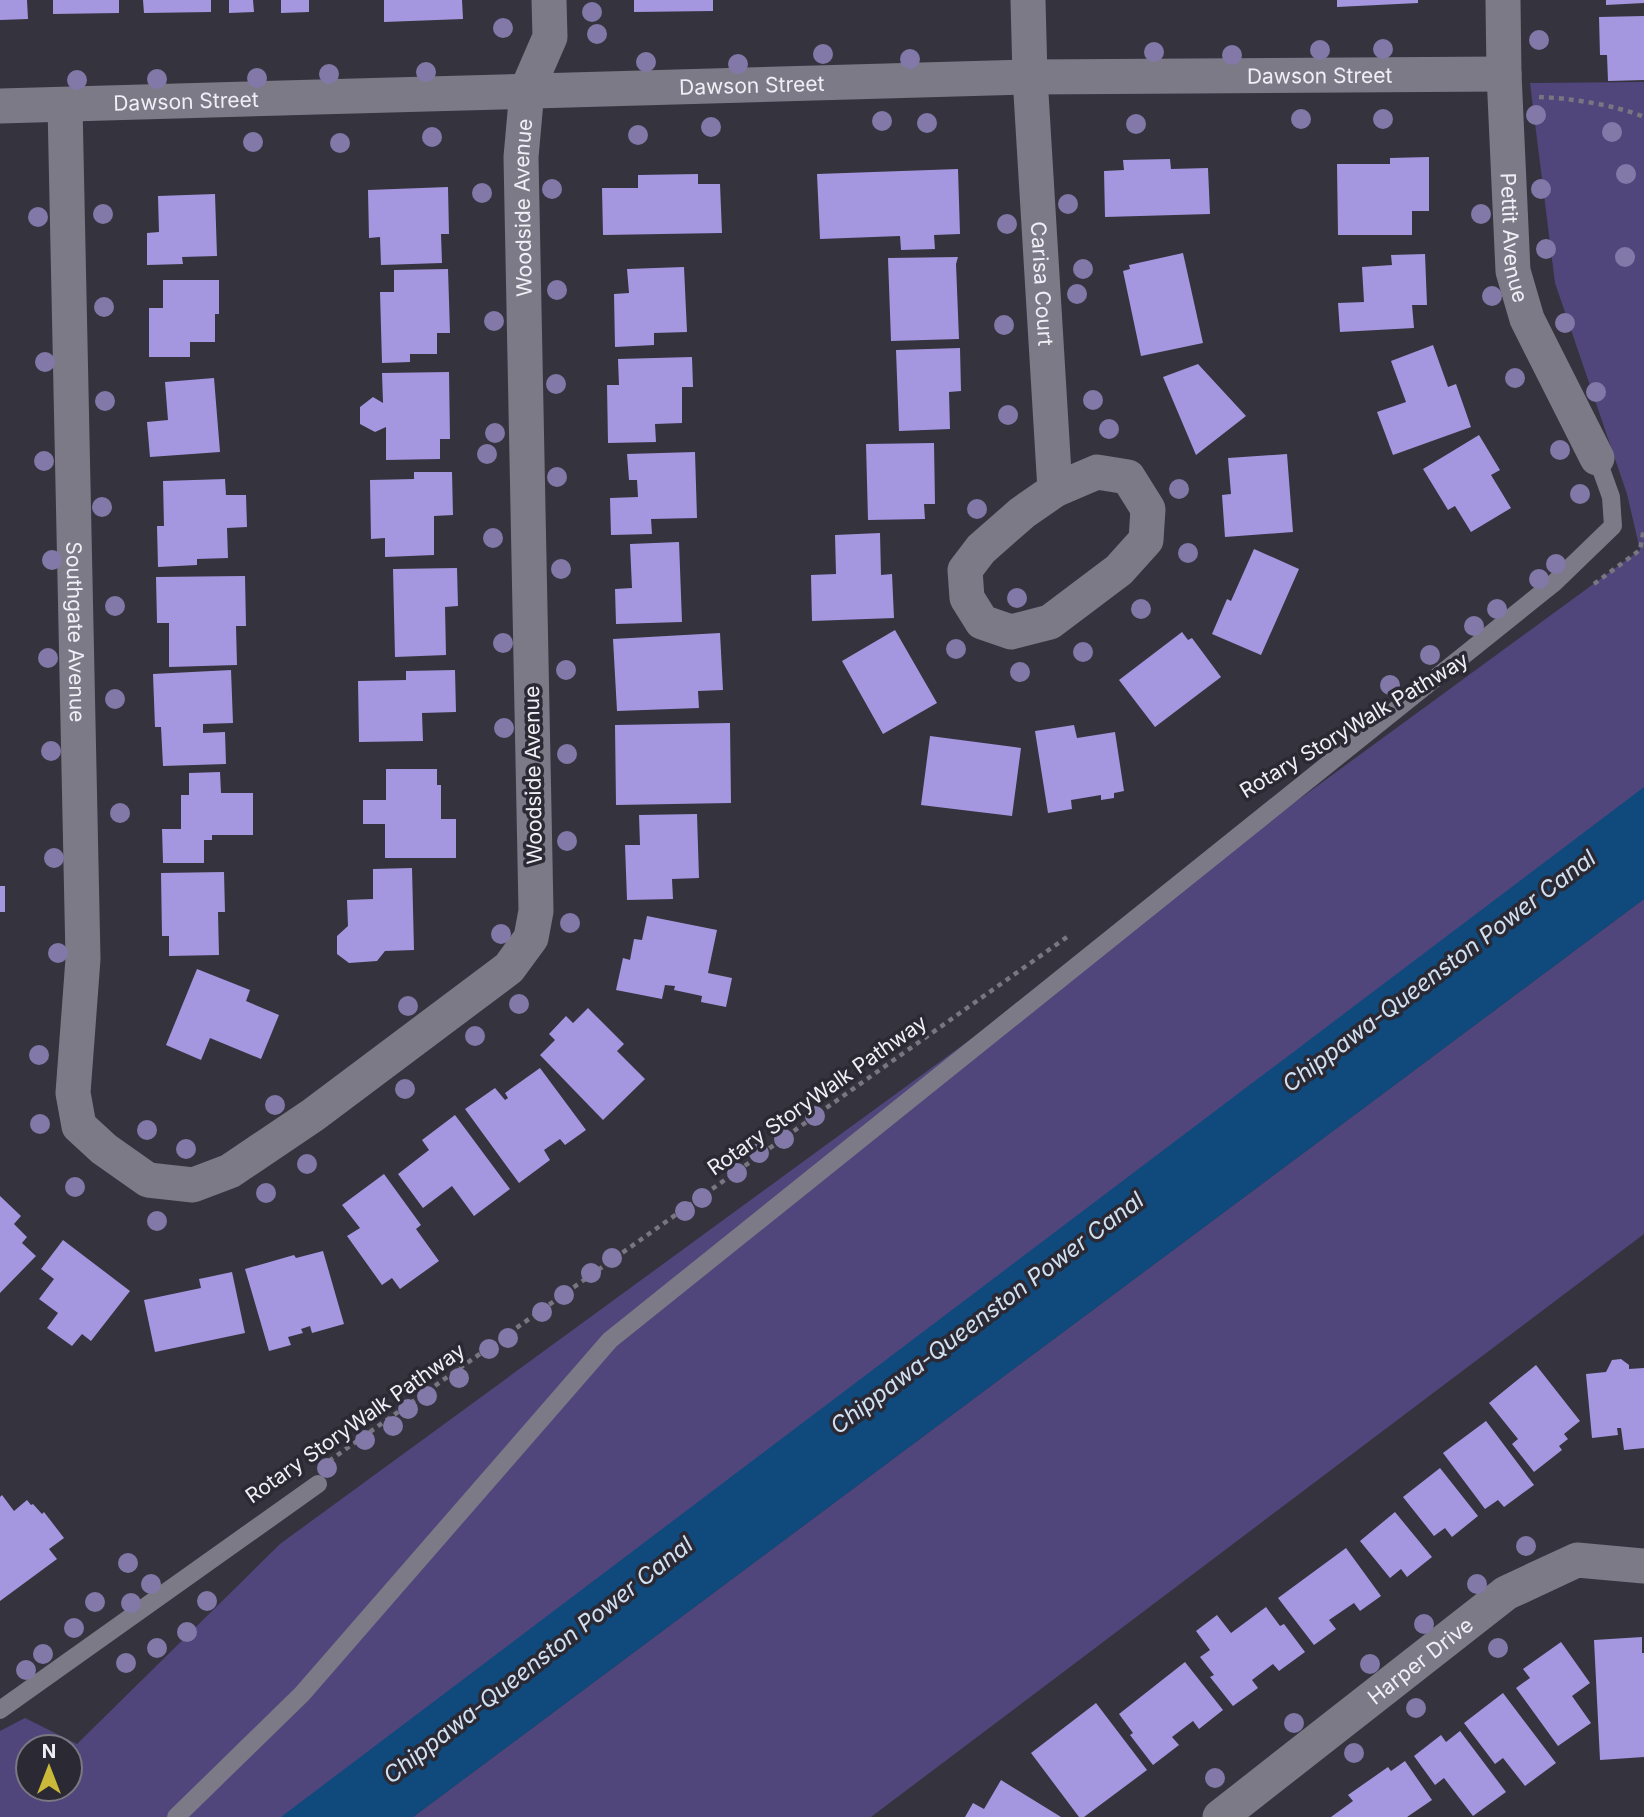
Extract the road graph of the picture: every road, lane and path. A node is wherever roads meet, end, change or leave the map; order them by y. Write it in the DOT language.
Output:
graph roads {
  1 [pos="549,0"];
  2 [pos="1028,0"];
  3 [pos="1503,0"];
  4 [pos="1030,76"];
  5 [pos="1505,86"];
  6 [pos="527,90"];
  7 [pos="65,105"];
  8 [pos="0,106"];
  9 [pos="1644,117"];
  10 [pos="1597,458"];
  11 [pos="1055,490"];
  12 [pos="1644,528"];
  13 [pos="1584,591"];
  14 [pos="1069,936"];
  15 [pos="104,1149"];
  16 [pos="329,1461"];
  17 [pos="318,1484"];
  18 [pos="1644,1566"];
  19 [pos="0,1710"];
  20 [pos="176,1817"];
  21 [pos="1220,1817"];
  1 -- 6 [label="street, Woodside Avenue"];
  2 -- 4 [label="street, Carisa Court"];
  3 -- 5 [label="street, Pettit Avenue"];
  4 -- 5 [label="street, Dawson Street"];
  4 -- 6 [label="street, Dawson Street"];
  4 -- 11 [label="street, Carisa Court"];
  5 -- 9 [label="path"];
  5 -- 10 [label="street, Pettit Avenue"];
  6 -- 7 [label="street, Dawson Street"];
  6 -- 15 [label="street, Woodside Avenue"];
  7 -- 8 [label="street, Dawson Street"];
  7 -- 15 [label="street, Southgate Avenue"];
  10 -- 20 [label="lane"];
  11 -- 11 [label="street"];
  12 -- 13 [label="path"];
  14 -- 16 [label="path, Rotary StoryWalk Pathway"];
  17 -- 19 [label="lane"];
  18 -- 21 [label="street, Harper Drive"];
}
